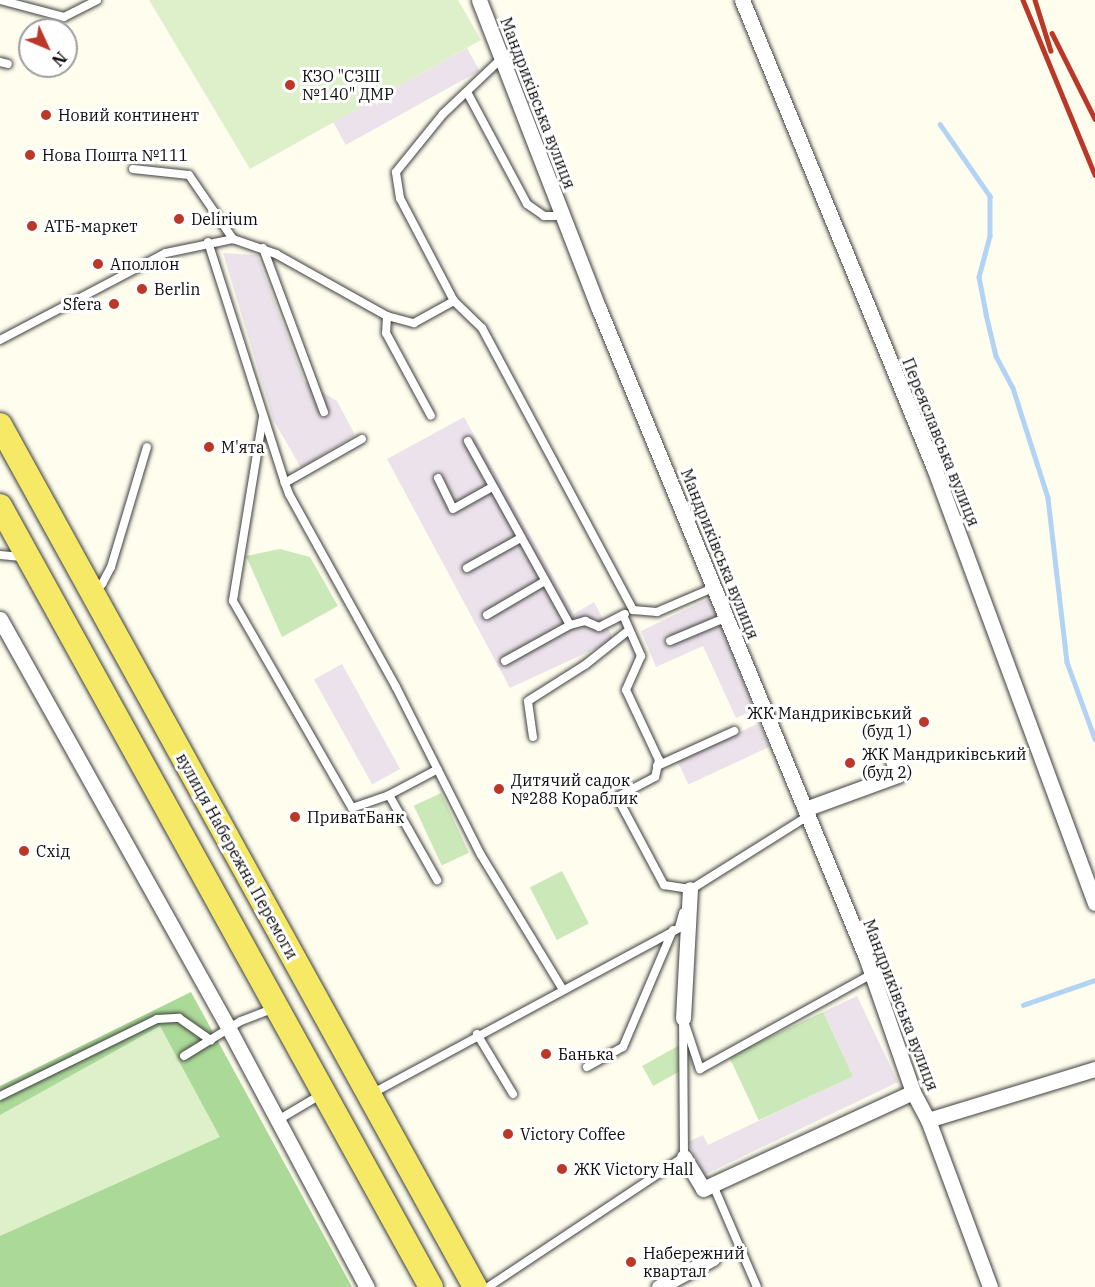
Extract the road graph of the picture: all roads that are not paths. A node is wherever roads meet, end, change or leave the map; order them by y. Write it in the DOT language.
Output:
graph roads {
  1 [pos="0,0"];
  2 [pos="97,0"];
  3 [pos="480,0"];
  4 [pos="742,0"];
  5 [pos="501,59"];
  6 [pos="467,92"];
  7 [pos="133,169"];
  8 [pos="563,216"];
  9 [pos="233,239"];
  10 [pos="208,242"];
  11 [pos="263,248"];
  12 [pos="454,301"];
  13 [pos="387,316"];
  14 [pos="0,340"];
  15 [pos="324,412"];
  16 [pos="431,416"];
  17 [pos="263,417"];
  18 [pos="0,425"];
  19 [pos="362,439"];
  20 [pos="468,441"];
  21 [pos="147,447"];
  22 [pos="438,478"];
  23 [pos="285,483"];
  24 [pos="492,487"];
  25 [pos="0,506"];
  26 [pos="521,538"];
  27 [pos="0,555"];
  28 [pos="29,558"];
  29 [pos="467,568"];
  30 [pos="545,581"];
  31 [pos="715,587"];
  32 [pos="91,591"];
  33 [pos="633,610"];
  34 [pos="487,615"];
  35 [pos="622,615"];
  36 [pos="727,617"];
  37 [pos="0,619"];
  38 [pos="570,625"];
  39 [pos="629,630"];
  40 [pos="670,641"];
  41 [pos="505,661"];
  42 [pos="734,731"];
  43 [pos="533,737"];
  44 [pos="892,758"];
  45 [pos="657,766"];
  46 [pos="438,769"];
  47 [pos="389,795"];
  48 [pos="806,813"];
  49 [pos="437,880"];
  50 [pos="690,889"];
  51 [pos="1095,903"];
  52 [pos="872,974"];
  53 [pos="562,988"];
  54 [pos="276,1007"];
  55 [pos="683,1018"];
  56 [pos="229,1029"];
  57 [pos="477,1034"];
  58 [pos="211,1040"];
  59 [pos="184,1056"];
  60 [pos="587,1068"];
  61 [pos="1095,1069"];
  62 [pos="913,1092"];
  63 [pos="513,1094"];
  64 [pos="369,1095"];
  65 [pos="0,1096"];
  66 [pos="329,1103"];
  67 [pos="278,1120"];
  68 [pos="928,1120"];
  69 [pos="684,1157"];
  70 [pos="713,1185"];
  71 [pos="713,1258"];
  72 [pos="367,1287"];
  73 [pos="431,1287"];
  74 [pos="475,1287"];
  75 [pos="488,1287"];
  76 [pos="659,1287"];
  77 [pos="757,1287"];
  78 [pos="990,1287"];
  1 -- 2 [label="lane"];
  3 -- 5 [label="street, Мандриківська вулиця"];
  4 -- 51 [label="street, Переяславська вулиця"];
  5 -- 6 [label="lane"];
  5 -- 8 [label="street, Мандриківська вулиця"];
  6 -- 8 [label="lane"];
  6 -- 12 [label="lane"];
  7 -- 9 [label="lane"];
  8 -- 31 [label="street, Мандриківська вулиця"];
  9 -- 10 [label="lane"];
  9 -- 11 [label="lane"];
  10 -- 14 [label="lane"];
  10 -- 17 [label="lane"];
  11 -- 13 [label="lane"];
  11 -- 15 [label="lane"];
  12 -- 13 [label="lane"];
  12 -- 33 [label="lane"];
  13 -- 16 [label="lane"];
  17 -- 23 [label="lane"];
  17 -- 47 [label="lane"];
  18 -- 32 [label="main road, вулиця Набережна Перемоги"];
  19 -- 23 [label="lane"];
  20 -- 24 [label="lane"];
  21 -- 32 [label="lane"];
  22 -- 24 [label="lane"];
  23 -- 46 [label="lane"];
  24 -- 26 [label="lane"];
  25 -- 28 [label="main road"];
  26 -- 29 [label="lane"];
  26 -- 30 [label="lane"];
  27 -- 28 [label="lane"];
  28 -- 54 [label="main road"];
  30 -- 34 [label="lane"];
  30 -- 38 [label="lane"];
  31 -- 33 [label="lane"];
  31 -- 36 [label="street, Мандриківська вулиця"];
  32 -- 64 [label="main road, вулиця Набережна Перемоги"];
  33 -- 35 [label="lane"];
  35 -- 38 [label="lane"];
  35 -- 39 [label="lane"];
  36 -- 40 [label="lane"];
  36 -- 48 [label="street, Мандриківська вулиця"];
  37 -- 56 [label="street"];
  38 -- 41 [label="lane"];
  39 -- 43 [label="lane"];
  39 -- 45 [label="lane"];
  42 -- 45 [label="lane"];
  44 -- 48 [label="street"];
  45 -- 50 [label="lane"];
  46 -- 47 [label="lane"];
  46 -- 53 [label="lane"];
  47 -- 49 [label="lane"];
  48 -- 50 [label="lane"];
  48 -- 52 [label="street, Мандриківська вулиця"];
  50 -- 53 [label="lane"];
  50 -- 55 [label="lane"];
  50 -- 60 [label="lane"];
  52 -- 55 [label="lane"];
  52 -- 62 [label="street, Мандриківська вулиця"];
  53 -- 57 [label="lane"];
  54 -- 56 [label="lane"];
  54 -- 66 [label="main road"];
  55 -- 69 [label="lane"];
  56 -- 58 [label="lane"];
  56 -- 67 [label="street"];
  57 -- 63 [label="lane"];
  57 -- 64 [label="lane"];
  58 -- 59 [label="lane"];
  58 -- 65 [label="lane"];
  61 -- 68 [label="street"];
  62 -- 68 [label="street, Мандриківська вулиця"];
  62 -- 70 [label="street"];
  64 -- 66 [label="main road"];
  64 -- 74 [label="main road, вулиця Набережна Перемоги"];
  66 -- 67 [label="lane"];
  66 -- 73 [label="main road"];
  67 -- 72 [label="street"];
  68 -- 78 [label="street, Мандриківська вулиця"];
  69 -- 70 [label="street"];
  69 -- 75 [label="lane"];
  70 -- 77 [label="lane"];
  71 -- 76 [label="street"];
}
